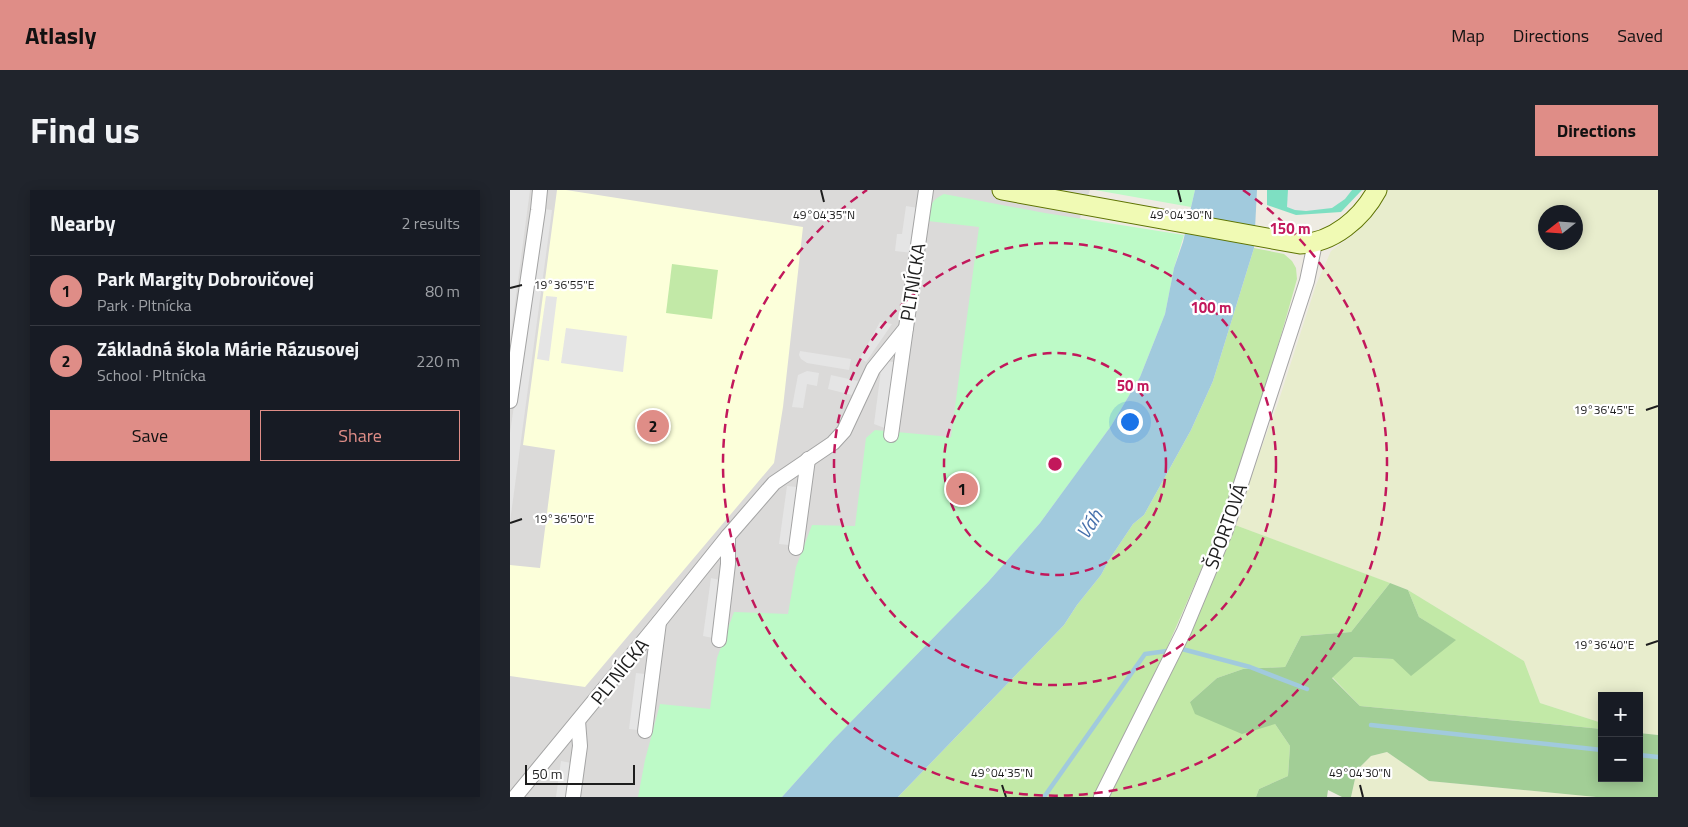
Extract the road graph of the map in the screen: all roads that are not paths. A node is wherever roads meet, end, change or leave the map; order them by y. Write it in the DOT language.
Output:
graph roads {
  1 [pos="540,190"];
  2 [pos="926,190"];
  3 [pos="1002,190"];
  4 [pos="1377,190"];
  5 [pos="1316,242"];
  6 [pos="906,328"];
  7 [pos="510,402"];
  8 [pos="891,435"];
  9 [pos="808,458"];
  10 [pos="728,536"];
  11 [pos="796,548"];
  12 [pos="659,622"];
  13 [pos="719,640"];
  14 [pos="578,721"];
  15 [pos="645,732"];
  16 [pos="515,797"];
  17 [pos="573,797"];
  18 [pos="1100,797"];
  1 -- 7 [label="street"];
  2 -- 6 [label="street, PLTNÍCKA"];
  3 -- 5 [label="street"];
  4 -- 5 [label="street"];
  5 -- 18 [label="street, ŠPORTOVÁ"];
  6 -- 8 [label="street"];
  6 -- 9 [label="street, PLTNÍCKA"];
  9 -- 10 [label="street, PLTNÍCKA"];
  9 -- 11 [label="street"];
  10 -- 12 [label="street, PLTNÍCKA"];
  10 -- 13 [label="street"];
  12 -- 14 [label="street, PLTNÍCKA"];
  12 -- 15 [label="street, PLTNÍCKA"];
  14 -- 16 [label="street, PLTNÍCKA"];
  14 -- 17 [label="street, PLTNÍCKA"];
}
